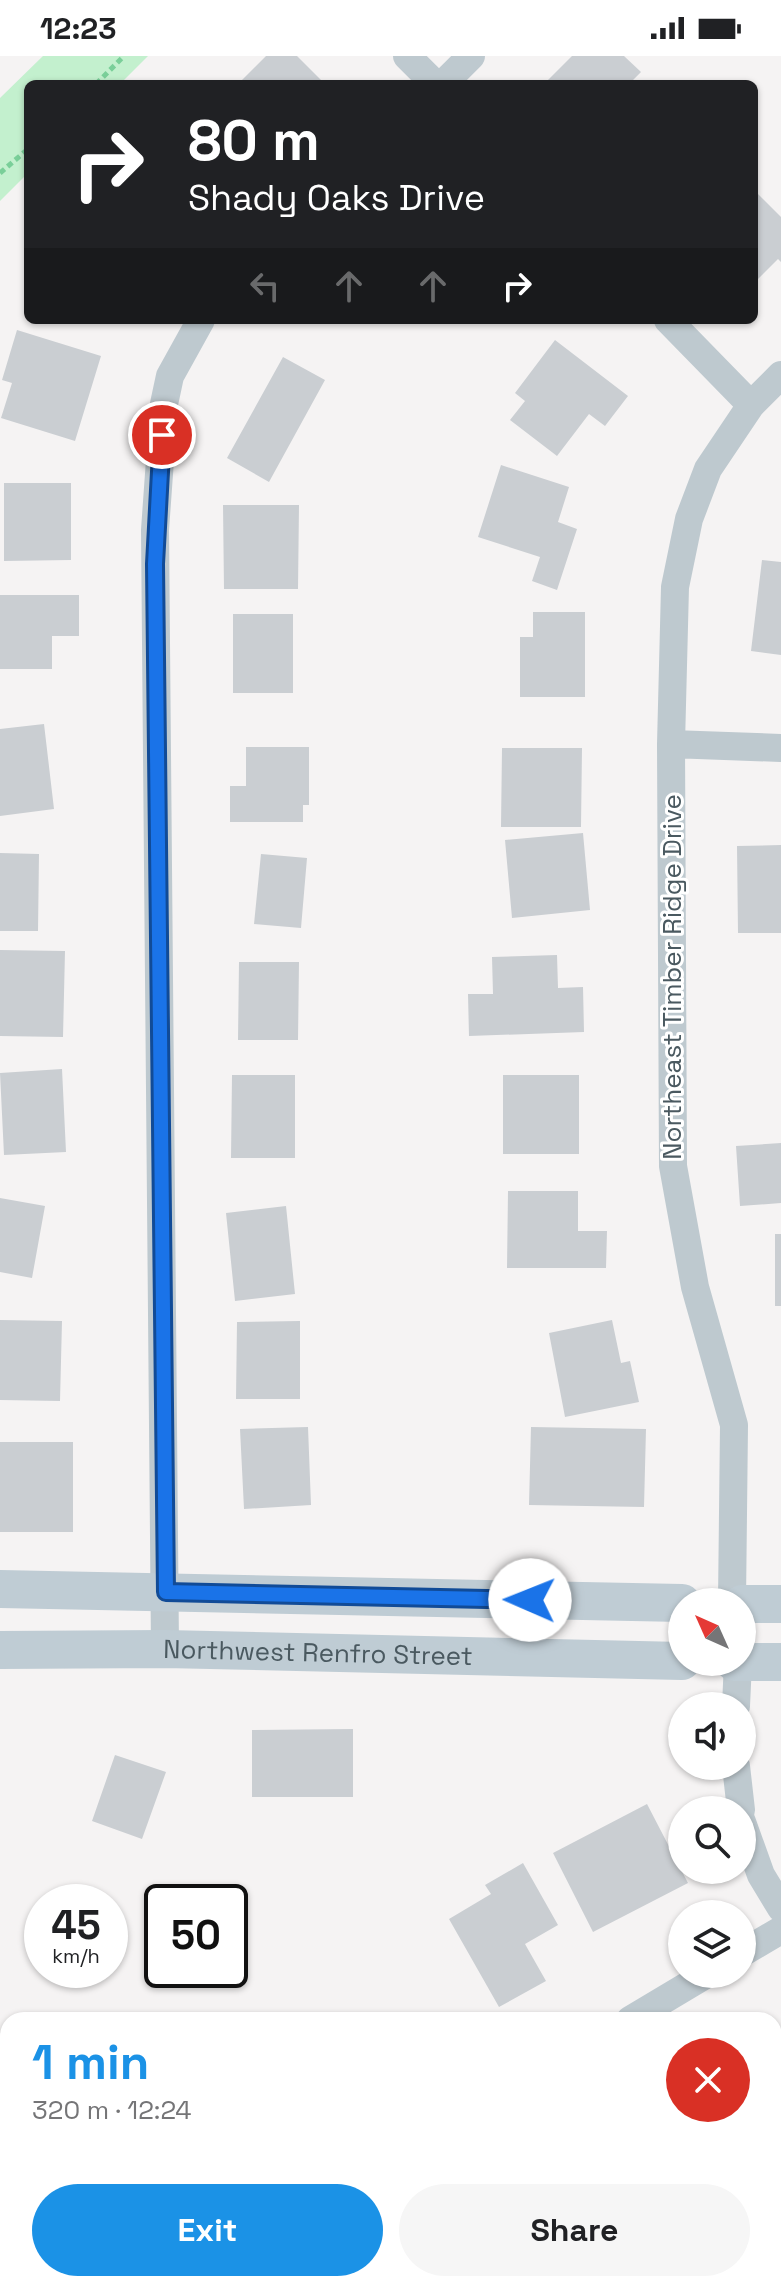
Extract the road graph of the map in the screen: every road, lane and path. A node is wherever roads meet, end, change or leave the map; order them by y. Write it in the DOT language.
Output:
graph roads {
  1 [pos="124,56"];
  2 [pos="407,56"];
  3 [pos="471,56"];
  4 [pos="100,80"];
  5 [pos="431,80"];
  6 [pos="447,80"];
  7 [pos="24,152"];
  8 [pos="0,173"];
  9 [pos="199,324"];
  10 [pos="672,324"];
  11 [pos="781,375"];
  12 [pos="751,405"];
  13 [pos="671,744"];
  14 [pos="781,748"];
  15 [pos="732,1588"];
  16 [pos="0,1589"];
  17 [pos="166,1592"];
  18 [pos="668,1603"];
  19 [pos="756,1604"];
  20 [pos="781,1604"];
  21 [pos="165,1649"];
  22 [pos="0,1650"];
  23 [pos="668,1661"];
  24 [pos="756,1662"];
  25 [pos="781,1662"];
  26 [pos="756,1861"];
  27 [pos="781,1908"];
  28 [pos="781,1930"];
  29 [pos="756,1945"];
  30 [pos="684,1988"];
  31 [pos="643,2012"];
  1 -- 4 [label="path"];
  2 -- 5 [label="street"];
  3 -- 6 [label="street"];
  7 -- 8 [label="path"];
  9 -- 17 [label="street"];
  10 -- 12 [label="street"];
  11 -- 12 [label="street, Northeast Timber Ridge Drive"];
  12 -- 13 [label="street, Northeast Timber Ridge Drive"];
  13 -- 14 [label="street"];
  13 -- 15 [label="street, Northeast Timber Ridge Drive"];
  16 -- 17 [label="main road"];
  17 -- 18 [label="main road"];
  17 -- 21 [label="street"];
  19 -- 20 [label="main road"];
  21 -- 22 [label="main road, Northwest Renfro Street"];
  21 -- 23 [label="main road, Northwest Renfro Street"];
  24 -- 25 [label="main road"];
  26 -- 27 [label="street"];
  28 -- 29 [label="street"];
  30 -- 31 [label="street"];
}
